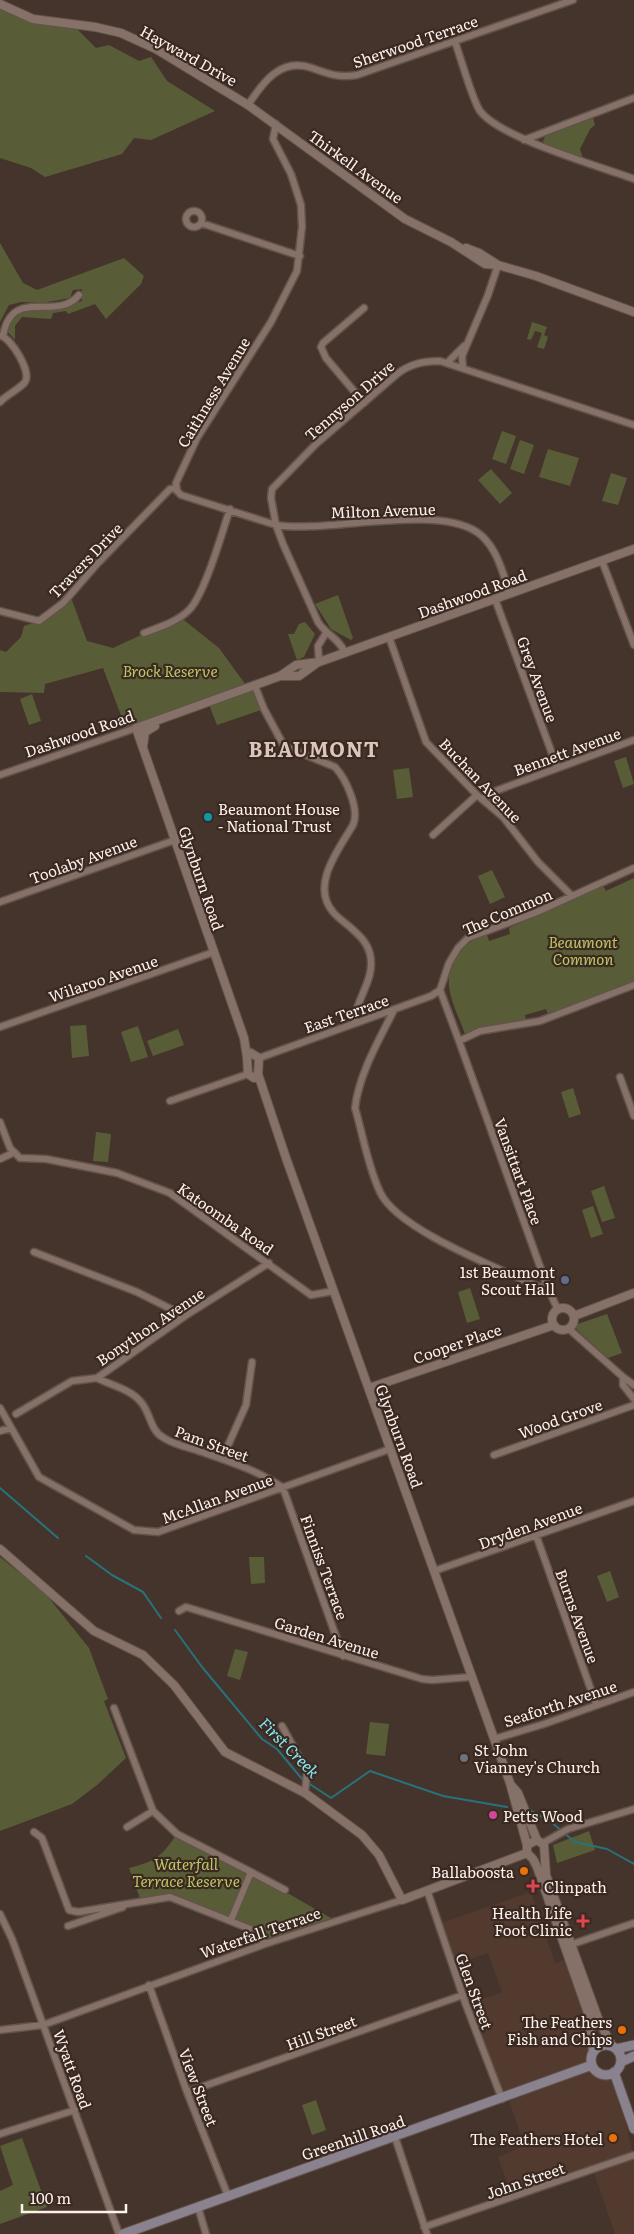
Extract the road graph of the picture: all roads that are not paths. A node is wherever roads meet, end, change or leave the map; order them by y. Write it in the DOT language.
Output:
graph roads {
  1 [pos="573,0"];
  2 [pos="558,3"];
  3 [pos="0,4"];
  4 [pos="455,42"];
  5 [pos="634,98"];
  6 [pos="248,105"];
  7 [pos="276,124"];
  8 [pos="524,140"];
  9 [pos="634,179"];
  10 [pos="201,223"];
  11 [pos="300,256"];
  12 [pos="498,265"];
  13 [pos="78,295"];
  14 [pos="364,308"];
  15 [pos="634,312"];
  16 [pos="1,336"];
  17 [pos="468,341"];
  18 [pos="447,363"];
  19 [pos="463,368"];
  20 [pos="0,402"];
  21 [pos="364,403"];
  22 [pos="634,425"];
  23 [pos="176,488"];
  24 [pos="230,509"];
  25 [pos="276,525"];
  26 [pos="634,549"];
  27 [pos="602,561"];
  28 [pos="510,594"];
  29 [pos="495,599"];
  30 [pos="0,611"];
  31 [pos="144,633"];
  32 [pos="326,633"];
  33 [pos="389,637"];
  34 [pos="634,645"];
  35 [pos="344,653"];
  36 [pos="319,662"];
  37 [pos="255,686"];
  38 [pos="166,717"];
  39 [pos="136,728"];
  40 [pos="634,740"];
  41 [pos="143,748"];
  42 [pos="557,767"];
  43 [pos="0,774"];
  44 [pos="479,797"];
  45 [pos="433,835"];
  46 [pos="175,840"];
  47 [pos="634,868"];
  48 [pos="572,896"];
  49 [pos="0,902"];
  50 [pos="214,952"];
  51 [pos="634,985"];
  52 [pos="440,990"];
  53 [pos="394,1010"];
  54 [pos="354,1023"];
  55 [pos="0,1027"];
  56 [pos="244,1038"];
  57 [pos="459,1041"];
  58 [pos="257,1056"];
  59 [pos="247,1057"];
  60 [pos="253,1075"];
  61 [pos="620,1077"];
  62 [pos="170,1100"];
  63 [pos="634,1116"];
  64 [pos="0,1122"];
  65 [pos="13,1153"];
  66 [pos="0,1159"];
  67 [pos="34,1252"];
  68 [pos="268,1263"];
  69 [pos="547,1286"];
  70 [pos="334,1291"];
  71 [pos="634,1293"];
  72 [pos="558,1310"];
  73 [pos="185,1316"];
  74 [pos="574,1316"];
  75 [pos="554,1324"];
  76 [pos="569,1329"];
  77 [pos="252,1362"];
  78 [pos="623,1377"];
  79 [pos="97,1378"];
  80 [pos="634,1384"];
  81 [pos="368,1388"];
  82 [pos="634,1399"];
  83 [pos="634,1405"];
  84 [pos="0,1408"];
  85 [pos="16,1414"];
  86 [pos="11,1428"];
  87 [pos="0,1432"];
  88 [pos="390,1449"];
  89 [pos="494,1455"];
  90 [pos="222,1459"];
  91 [pos="283,1488"];
  92 [pos="634,1501"];
  93 [pos="536,1535"];
  94 [pos="0,1549"];
  95 [pos="434,1571"];
  96 [pos="179,1612"];
  97 [pos="343,1656"];
  98 [pos="472,1677"];
  99 [pos="634,1692"];
  100 [pos="596,1704"];
  101 [pos="114,1708"];
  102 [pos="282,1726"];
  103 [pos="494,1739"];
  104 [pos="510,1783"];
  105 [pos="307,1786"];
  106 [pos="634,1809"];
  107 [pos="153,1811"];
  108 [pos="127,1827"];
  109 [pos="34,1832"];
  110 [pos="540,1842"];
  111 [pos="529,1852"];
  112 [pos="544,1854"];
  113 [pos="251,1872"];
  114 [pos="285,1890"];
  115 [pos="427,1890"];
  116 [pos="402,1900"];
  117 [pos="140,1901"];
  118 [pos="0,1914"];
  119 [pos="231,1920"];
  120 [pos="634,1923"];
  121 [pos="68,1926"];
  122 [pos="265,1944"];
  123 [pos="568,1946"];
  124 [pos="149,1985"];
  125 [pos="463,1995"];
  126 [pos="43,2025"];
  127 [pos="0,2030"];
  128 [pos="634,2045"];
  129 [pos="614,2047"];
  130 [pos="593,2053"];
  131 [pos="634,2056"];
  132 [pos="621,2062"];
  133 [pos="592,2066"];
  134 [pos="614,2072"];
  135 [pos="187,2092"];
  136 [pos="502,2099"];
  137 [pos="75,2110"];
  138 [pos="634,2129"];
  139 [pos="0,2134"];
  140 [pos="395,2137"];
  141 [pos="634,2156"];
  142 [pos="228,2196"];
  143 [pos="198,2207"];
  144 [pos="426,2230"];
  145 [pos="121,2234"];
  146 [pos="206,2234"];
  1 -- 2 [label="street, Sherwood Terrace"];
  2 -- 4 [label="street, Sherwood Terrace"];
  3 -- 6 [label="street, Hayward Drive"];
  4 -- 6 [label="street, Sherwood Terrace"];
  4 -- 8 [label="street"];
  5 -- 8 [label="street"];
  6 -- 7 [label="street, Thirkell Avenue"];
  7 -- 11 [label="street, Caithness Avenue"];
  7 -- 12 [label="street, Thirkell Avenue"];
  8 -- 9 [label="street"];
  10 -- 11 [label="street"];
  11 -- 23 [label="street, Caithness Avenue"];
  12 -- 15 [label="street, Thirkell Avenue"];
  12 -- 17 [label="street"];
  13 -- 16 [label="street"];
  14 -- 21 [label="street"];
  16 -- 20 [label="street"];
  17 -- 18 [label="street"];
  17 -- 19 [label="street"];
  18 -- 19 [label="street, Tennyson Drive"];
  18 -- 21 [label="street, Tennyson Drive"];
  19 -- 22 [label="street, Tennyson Drive"];
  21 -- 25 [label="street, Tennyson Drive"];
  23 -- 24 [label="street"];
  23 -- 30 [label="street, Travers Drive"];
  24 -- 25 [label="street"];
  24 -- 31 [label="street"];
  25 -- 28 [label="street, Milton Avenue"];
  25 -- 32 [label="street"];
  26 -- 27 [label="street, Dashwood Road"];
  27 -- 28 [label="street, Dashwood Road"];
  27 -- 34 [label="street"];
  28 -- 29 [label="street, Dashwood Road"];
  29 -- 33 [label="street, Dashwood Road"];
  29 -- 42 [label="street, Grey Avenue"];
  32 -- 35 [label="street"];
  32 -- 36 [label="street"];
  33 -- 35 [label="street, Dashwood Road"];
  33 -- 44 [label="street, Buchan Avenue"];
  35 -- 36 [label="street, Dashwood Road"];
  36 -- 37 [label="street, Dashwood Road"];
  37 -- 38 [label="street, Dashwood Road"];
  37 -- 54 [label="street"];
  38 -- 39 [label="street, Dashwood Road"];
  38 -- 41 [label="street, Dashwood Road"];
  39 -- 41 [label="street, Glynburn Road"];
  39 -- 43 [label="street, Dashwood Road"];
  40 -- 42 [label="street, Bennett Avenue"];
  41 -- 46 [label="street, Glynburn Road"];
  42 -- 44 [label="street, Bennett Avenue"];
  44 -- 45 [label="street, Bennett Avenue"];
  44 -- 48 [label="street, Buchan Avenue"];
  46 -- 49 [label="street, Toolaby Avenue"];
  46 -- 50 [label="street, Glynburn Road"];
  47 -- 48 [label="street, The Common"];
  48 -- 52 [label="street, The Common"];
  50 -- 55 [label="street, Wilaroo Avenue"];
  50 -- 56 [label="street, Glynburn Road"];
  51 -- 57 [label="street"];
  52 -- 53 [label="street, East Terrace"];
  52 -- 57 [label="street"];
  53 -- 54 [label="street, East Terrace"];
  53 -- 69 [label="street"];
  54 -- 58 [label="street, East Terrace"];
  56 -- 58 [label="street, Glynburn Road"];
  56 -- 59 [label="street, Glynburn Road"];
  57 -- 69 [label="street, Vansittart Place"];
  58 -- 59 [label="street"];
  58 -- 60 [label="street"];
  59 -- 60 [label="street, Glynburn Road"];
  60 -- 62 [label="street"];
  60 -- 70 [label="street, Glynburn Road"];
  61 -- 63 [label="street"];
  64 -- 65 [label="street"];
  65 -- 66 [label="street"];
  65 -- 68 [label="street, Katoomba Road"];
  67 -- 73 [label="street"];
  68 -- 70 [label="street, Katoomba Road"];
  68 -- 73 [label="street, Bonython Avenue"];
  69 -- 72 [label="street, Vansittart Place"];
  70 -- 81 [label="street, Glynburn Road"];
  71 -- 74 [label="street"];
  72 -- 74 [label="street"];
  72 -- 75 [label="street"];
  73 -- 79 [label="street, Bonython Avenue"];
  74 -- 76 [label="street"];
  75 -- 76 [label="street"];
  75 -- 81 [label="street, Cooper Place"];
  76 -- 78 [label="street"];
  77 -- 90 [label="street"];
  78 -- 80 [label="street"];
  78 -- 82 [label="street"];
  79 -- 85 [label="street, Bonython Avenue"];
  79 -- 90 [label="street, Pam Street"];
  81 -- 88 [label="street, Glynburn Road"];
  83 -- 89 [label="street, Wood Grove"];
  84 -- 86 [label="street, McAllan Avenue"];
  86 -- 87 [label="street"];
  86 -- 91 [label="street, McAllan Avenue"];
  88 -- 91 [label="street, McAllan Avenue"];
  88 -- 95 [label="street, Glynburn Road"];
  90 -- 91 [label="street, Pam Street"];
  91 -- 97 [label="street, Finniss Terrace"];
  92 -- 93 [label="street, Dryden Avenue"];
  93 -- 95 [label="street, Dryden Avenue"];
  93 -- 100 [label="street, Burns Avenue"];
  94 -- 105 [label="street"];
  95 -- 98 [label="street, Glynburn Road"];
  96 -- 97 [label="street, Garden Avenue"];
  97 -- 98 [label="street, Garden Avenue"];
  98 -- 103 [label="street, Glynburn Road"];
  99 -- 100 [label="street, Seaforth Avenue"];
  100 -- 103 [label="street, Seaforth Avenue"];
  101 -- 107 [label="street"];
  102 -- 105 [label="street"];
  103 -- 104 [label="street, Glynburn Road"];
  104 -- 110 [label="street, Glynburn Road"];
  104 -- 111 [label="street, Glynburn Road"];
  105 -- 116 [label="street"];
  106 -- 110 [label="street"];
  107 -- 108 [label="street"];
  107 -- 113 [label="street"];
  109 -- 117 [label="street"];
  110 -- 111 [label="street"];
  110 -- 112 [label="street, Glynburn Road"];
  111 -- 112 [label="street"];
  111 -- 115 [label="street, Waterfall Terrace"];
  111 -- 123 [label="street, Glynburn Road"];
  112 -- 123 [label="street, Glynburn Road"];
  113 -- 114 [label="street"];
  113 -- 119 [label="street"];
  115 -- 116 [label="street, Waterfall Terrace"];
  115 -- 125 [label="street, Glen Street"];
  116 -- 122 [label="street, Waterfall Terrace"];
  117 -- 119 [label="street"];
  117 -- 121 [label="street"];
  118 -- 126 [label="street, Wyatt Road"];
  119 -- 122 [label="street"];
  120 -- 123 [label="street"];
  122 -- 124 [label="street, Waterfall Terrace"];
  123 -- 129 [label="street, Glynburn Road"];
  123 -- 130 [label="street, Glynburn Road"];
  124 -- 126 [label="street, Waterfall Terrace"];
  124 -- 135 [label="street, View Street"];
  125 -- 135 [label="street, Hill Street"];
  125 -- 136 [label="street, Glen Street"];
  126 -- 127 [label="street, Waterfall Terrace"];
  126 -- 137 [label="street, Wyatt Road"];
  128 -- 129 [label="main road"];
  129 -- 130 [label="main road"];
  129 -- 132 [label="main road"];
  130 -- 133 [label="main road"];
  131 -- 132 [label="main road"];
  132 -- 134 [label="main road"];
  133 -- 134 [label="main road"];
  133 -- 136 [label="main road, Greenhill Road"];
  134 -- 138 [label="main road"];
  135 -- 142 [label="street, View Street"];
  136 -- 140 [label="main road, Greenhill Road"];
  137 -- 139 [label="street"];
  137 -- 145 [label="street, Wyatt Road"];
  140 -- 142 [label="main road, Greenhill Road"];
  140 -- 144 [label="street"];
  141 -- 144 [label="street, John Street"];
  142 -- 143 [label="main road, Greenhill Road"];
  143 -- 145 [label="main road, Greenhill Road"];
  143 -- 146 [label="street"];
}
